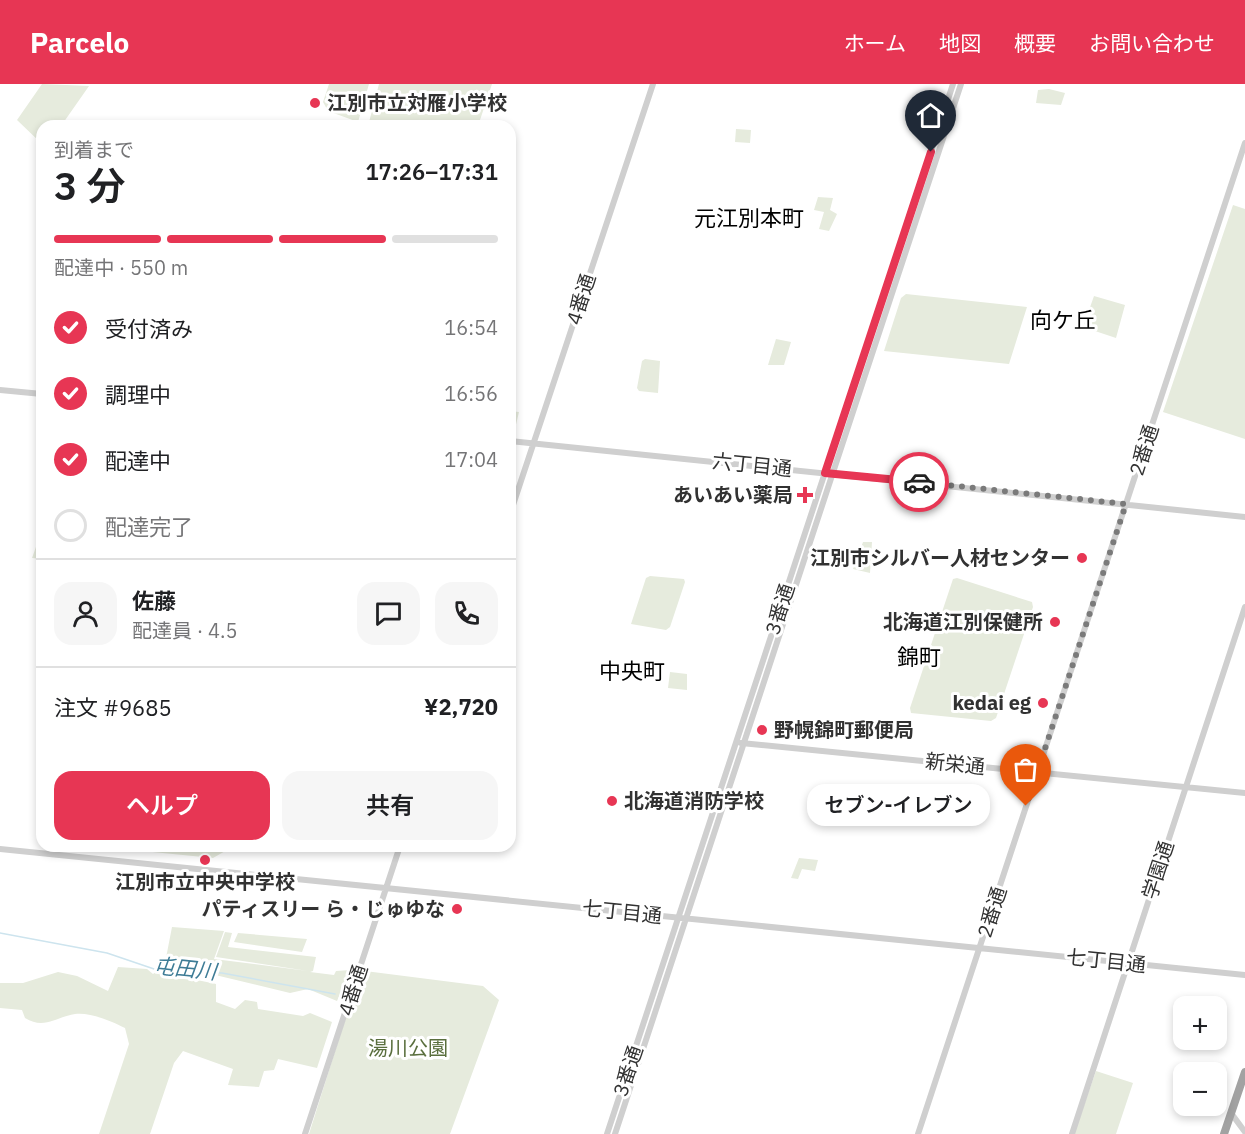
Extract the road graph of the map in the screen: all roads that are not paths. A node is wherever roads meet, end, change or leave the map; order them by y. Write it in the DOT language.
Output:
graph roads {
  1 [pos="652,84"];
  2 [pos="953,84"];
  3 [pos="961,84"];
  4 [pos="1245,143"];
  5 [pos="0,390"];
  6 [pos="36,393"];
  7 [pos="516,442"];
  8 [pos="534,443"];
  9 [pos="825,473"];
  10 [pos="833,474"];
  11 [pos="516,496"];
  12 [pos="1126,504"];
  13 [pos="1245,517"];
  14 [pos="1245,607"];
  15 [pos="740,742"];
  16 [pos="1038,772"];
  17 [pos="1186,787"];
  18 [pos="1245,793"];
  19 [pos="0,849"];
  20 [pos="398,852"];
  21 [pos="386,887"];
  22 [pos="683,919"];
  23 [pos="980,948"];
  24 [pos="1128,963"];
  25 [pos="1245,975"];
  26 [pos="1245,1072"];
  27 [pos="1231,1113"];
  28 [pos="1245,1131"];
  29 [pos="305,1134"];
  30 [pos="607,1134"];
  31 [pos="615,1134"];
  32 [pos="918,1134"];
  33 [pos="1072,1134"];
  34 [pos="1224,1134"];
  1 -- 8 [label="street, 4番通"];
  2 -- 9 [label="street, 3番通"];
  3 -- 10 [label="street, 3番通"];
  4 -- 12 [label="street, 2番通"];
  5 -- 6 [label="street"];
  7 -- 8 [label="street, 六丁目通"];
  8 -- 9 [label="street, 六丁目通"];
  8 -- 11 [label="street, 4番通"];
  9 -- 10 [label="street, 六丁目通"];
  9 -- 15 [label="street, 3番通"];
  10 -- 12 [label="street, 六丁目通"];
  10 -- 15 [label="street, 3番通"];
  12 -- 13 [label="street, 六丁目通"];
  12 -- 16 [label="street, 2番通"];
  14 -- 17 [label="street, 学園通"];
  15 -- 16 [label="street, 新栄通"];
  15 -- 22 [label="street, 3番通"];
  16 -- 17 [label="street, 新栄通"];
  16 -- 23 [label="street, 2番通"];
  17 -- 18 [label="street, 新栄通"];
  17 -- 24 [label="street, 学園通"];
  19 -- 21 [label="street, 七丁目通"];
  20 -- 21 [label="street, 4番通"];
  21 -- 22 [label="street, 七丁目通"];
  21 -- 29 [label="street, 4番通"];
  22 -- 23 [label="street, 七丁目通"];
  22 -- 30 [label="street, 3番通"];
  22 -- 31 [label="street, 3番通"];
  23 -- 24 [label="street, 七丁目通"];
  23 -- 32 [label="street, 2番通"];
  24 -- 25 [label="street, 七丁目通"];
  24 -- 33 [label="street, 学園通"];
  26 -- 27 [label="highway"];
  27 -- 28 [label="street"];
  27 -- 34 [label="highway"];
}
